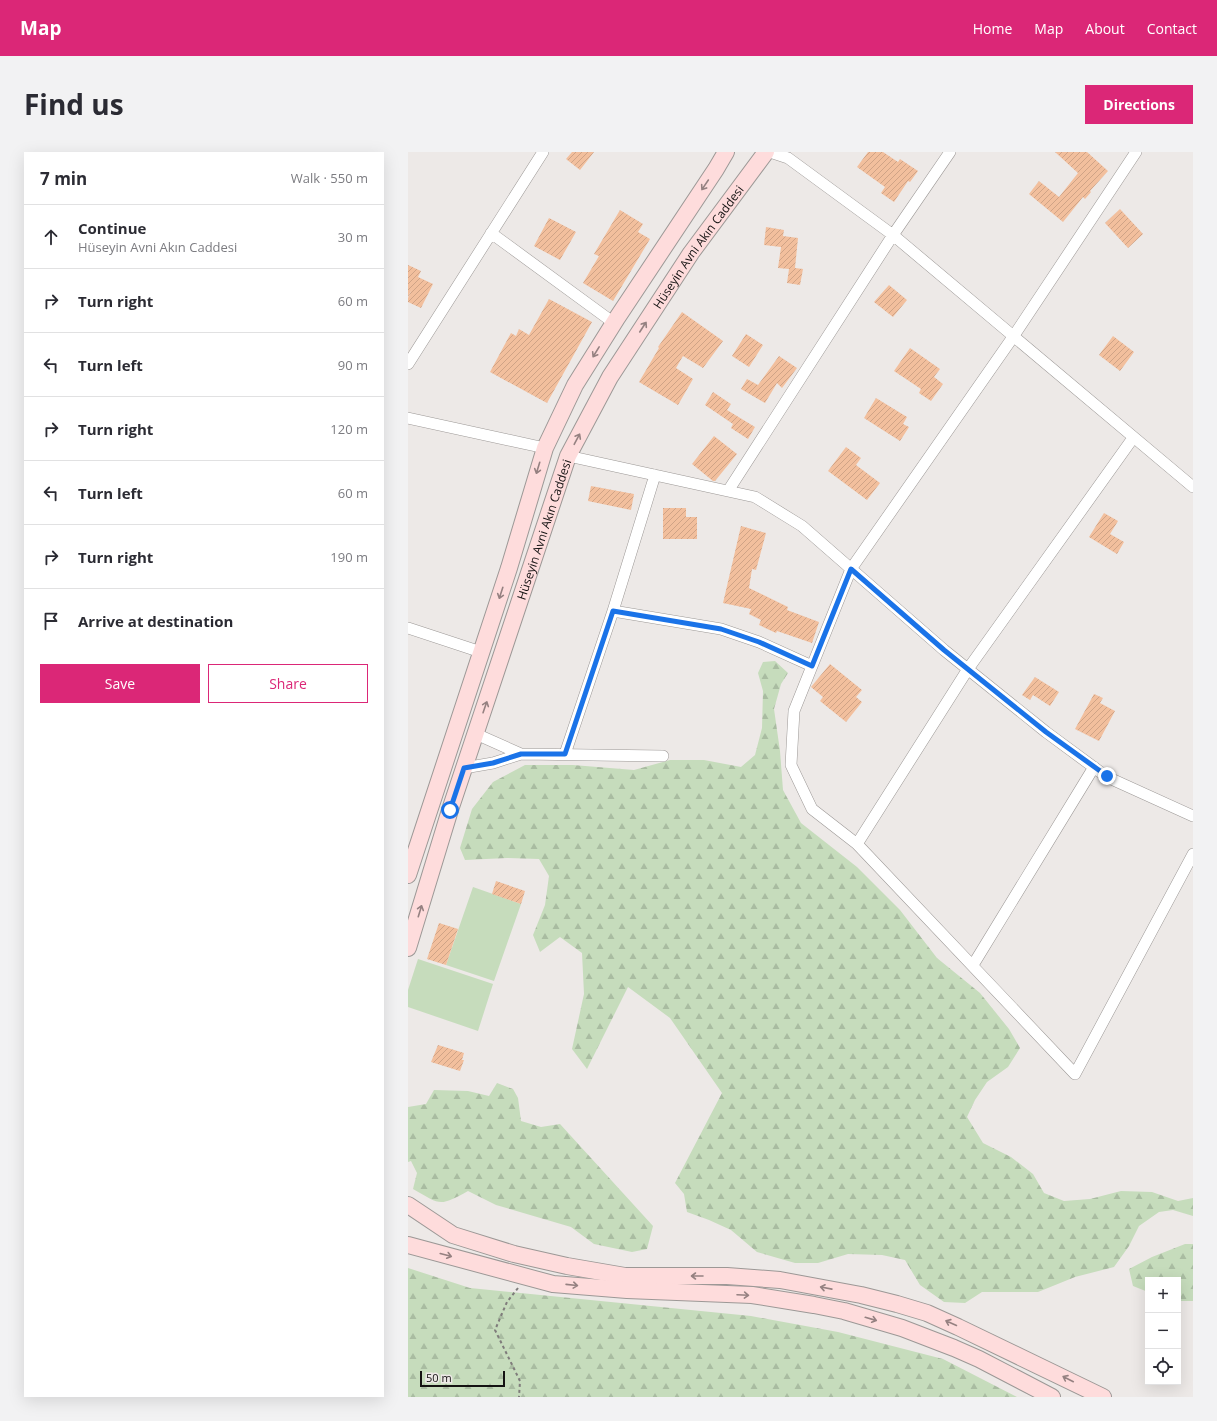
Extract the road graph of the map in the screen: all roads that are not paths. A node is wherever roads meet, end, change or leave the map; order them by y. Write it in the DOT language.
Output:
graph roads {
  1 [pos="543,152"];
  2 [pos="726,152"];
  3 [pos="766,152"];
  4 [pos="770,152"];
  5 [pos="950,152"];
  6 [pos="1136,152"];
  7 [pos="787,155"];
  8 [pos="492,233"];
  9 [pos="893,235"];
  10 [pos="614,323"];
  11 [pos="1013,337"];
  12 [pos="408,364"];
  13 [pos="408,418"];
  14 [pos="1133,438"];
  15 [pos="545,448"];
  16 [pos="568,456"];
  17 [pos="655,475"];
  18 [pos="1193,487"];
  19 [pos="728,491"];
  20 [pos="851,569"];
  21 [pos="613,611"];
  22 [pos="408,628"];
  23 [pos="481,652"];
  24 [pos="812,666"];
  25 [pos="968,669"];
  26 [pos="476,734"];
  27 [pos="521,754"];
  28 [pos="565,754"];
  29 [pos="663,756"];
  30 [pos="1094,767"];
  31 [pos="464,768"];
  32 [pos="1193,816"];
  33 [pos="857,844"];
  34 [pos="1193,854"];
  35 [pos="408,875"];
  36 [pos="408,948"];
  37 [pos="972,965"];
  38 [pos="408,1205"];
  39 [pos="408,1245"];
  40 [pos="1052,1397"];
  41 [pos="1103,1397"];
  1 -- 8 [label="street"];
  2 -- 10 [label="main road, Hüseyin Avni Akın Caddesi, one-way"];
  16 -- 3 [label="main road, Hüseyin Avni Akın Caddesi, one-way"];
  4 -- 7 [label="street"];
  5 -- 9 [label="street"];
  6 -- 11 [label="street"];
  7 -- 9 [label="street"];
  8 -- 10 [label="street"];
  8 -- 12 [label="street"];
  9 -- 11 [label="street"];
  9 -- 19 [label="street"];
  10 -- 15 [label="main road, Hüseyin Avni Akın Caddesi, one-way"];
  11 -- 14 [label="street"];
  11 -- 20 [label="street"];
  13 -- 15 [label="street"];
  14 -- 18 [label="street"];
  14 -- 25 [label="street"];
  15 -- 23 [label="main road, Hüseyin Avni Akın Caddesi, one-way"];
  16 -- 17 [label="street"];
  26 -- 16 [label="main road, Hüseyin Avni Akın Caddesi, one-way"];
  17 -- 19 [label="street"];
  17 -- 21 [label="street"];
  19 -- 20 [label="street"];
  20 -- 24 [label="street"];
  20 -- 25 [label="street"];
  21 -- 24 [label="street"];
  21 -- 28 [label="street"];
  22 -- 23 [label="street"];
  23 -- 35 [label="main road, Hüseyin Avni Akın Caddesi"];
  24 -- 33 [label="street"];
  25 -- 30 [label="street"];
  25 -- 33 [label="street"];
  26 -- 27 [label="street"];
  26 -- 31 [label="main road, Hüseyin Avni Akın Caddesi"];
  27 -- 28 [label="street"];
  27 -- 31 [label="street"];
  28 -- 29 [label="street"];
  30 -- 32 [label="street"];
  30 -- 37 [label="street"];
  36 -- 31 [label="main road, Hüseyin Avni Akın Caddesi, one-way"];
  33 -- 37 [label="street"];
  34 -- 37 [label="street"];
  41 -- 38 [label="main road, one-way"];
  39 -- 40 [label="main road, one-way"];
}
